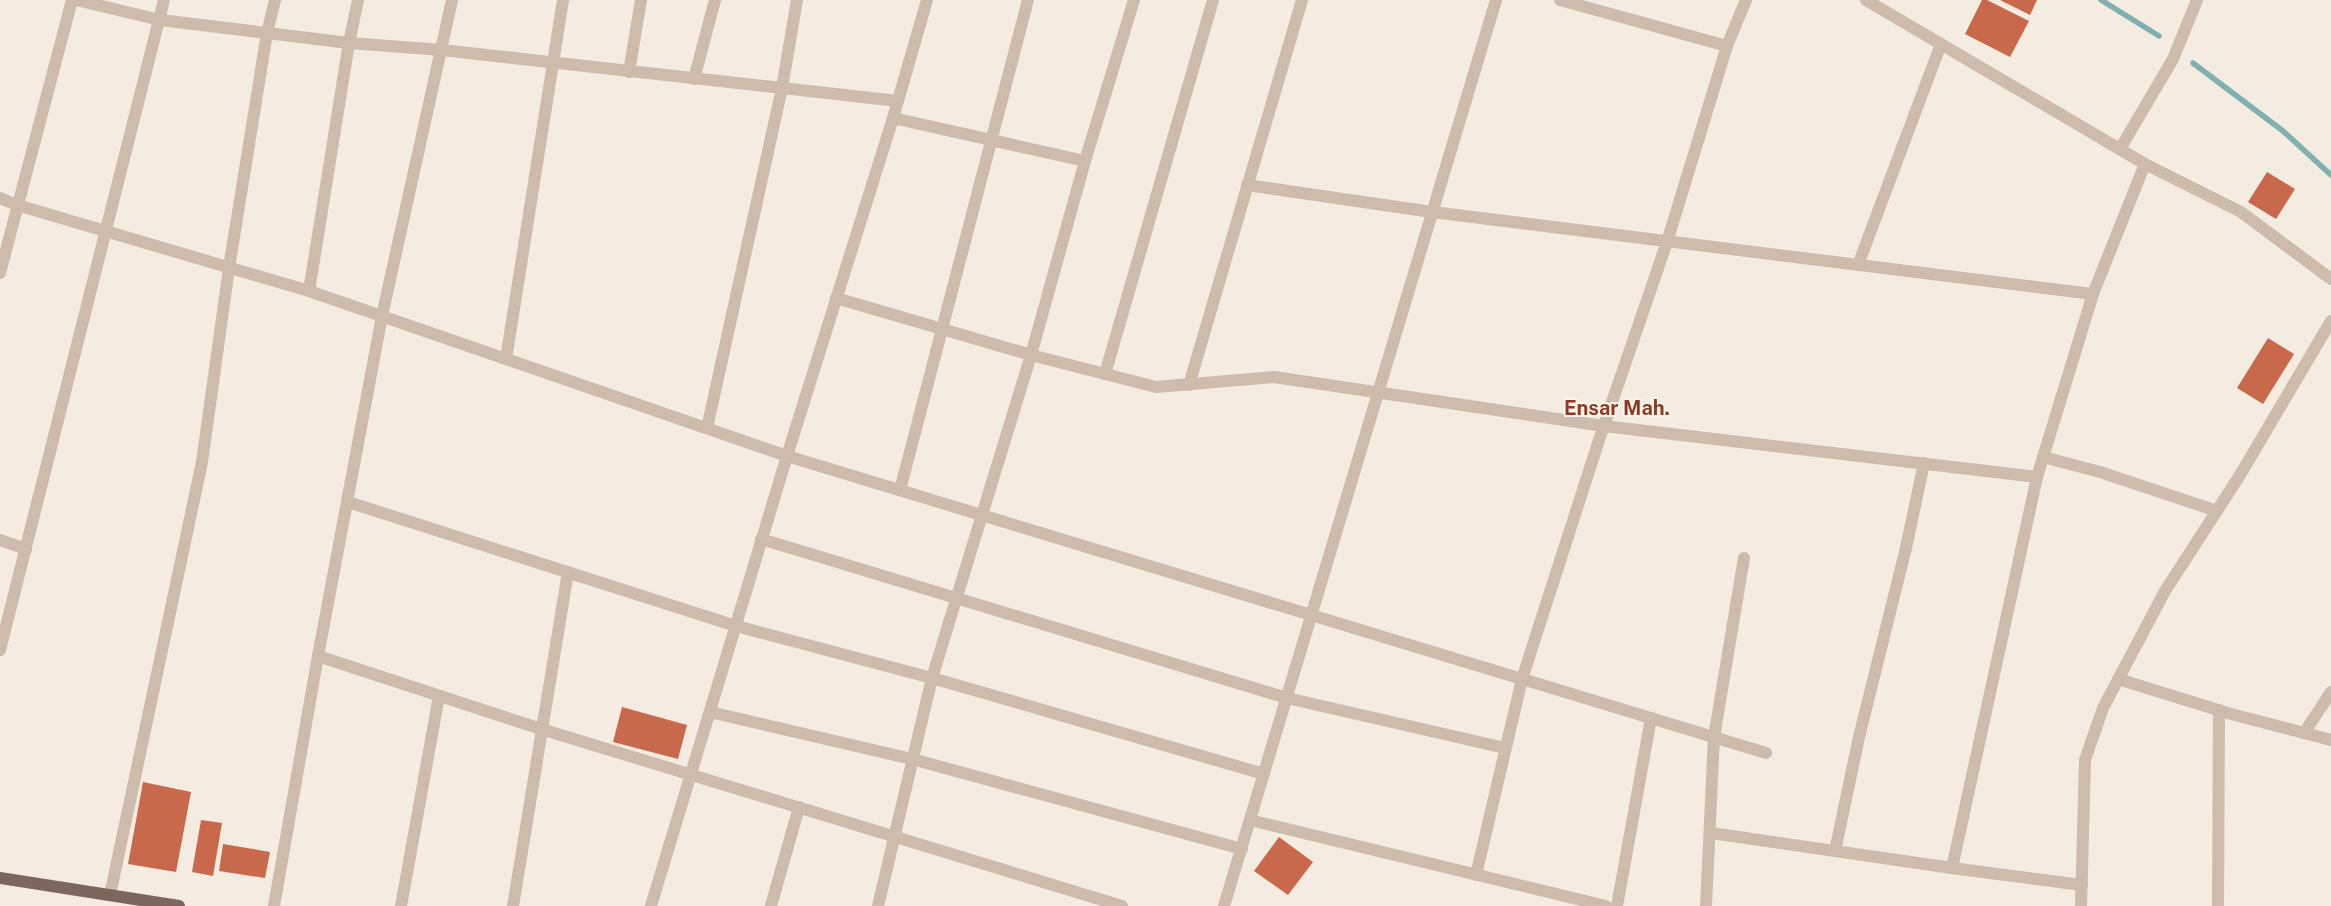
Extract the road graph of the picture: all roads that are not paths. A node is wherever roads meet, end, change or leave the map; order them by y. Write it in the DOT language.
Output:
graph roads {
  1 [pos="74,0"];
  2 [pos="164,0"];
  3 [pos="274,0"];
  4 [pos="358,0"];
  5 [pos="452,0"];
  6 [pos="563,0"];
  7 [pos="640,0"];
  8 [pos="715,0"];
  9 [pos="797,0"];
  10 [pos="927,0"];
  11 [pos="1028,0"];
  12 [pos="1134,0"];
  13 [pos="1213,0"];
  14 [pos="1302,0"];
  15 [pos="1496,0"];
  16 [pos="1560,0"];
  17 [pos="1746,0"];
  18 [pos="1866,0"];
  19 [pos="2197,0"];
  20 [pos="160,20"];
  21 [pos="267,33"];
  22 [pos="349,43"];
  23 [pos="1941,44"];
  24 [pos="1727,46"];
  25 [pos="442,50"];
  26 [pos="554,63"];
  27 [pos="629,72"];
  28 [pos="694,79"];
  29 [pos="782,88"];
  30 [pos="898,101"];
  31 [pos="893,118"];
  32 [pos="993,140"];
  33 [pos="2120,149"];
  34 [pos="1085,161"];
  35 [pos="2144,164"];
  36 [pos="1248,185"];
  37 [pos="0,198"];
  38 [pos="17,205"];
  39 [pos="1432,212"];
  40 [pos="107,232"];
  41 [pos="1667,242"];
  42 [pos="1858,265"];
  43 [pos="229,268"];
  44 [pos="0,273"];
  45 [pos="2331,279"];
  46 [pos="309,291"];
  47 [pos="2093,294"];
  48 [pos="836,298"];
  49 [pos="382,316"];
  50 [pos="2331,322"];
  51 [pos="943,329"];
  52 [pos="1031,355"];
  53 [pos="506,359"];
  54 [pos="1105,374"];
  55 [pos="1189,384"];
  56 [pos="1378,393"];
  57 [pos="1604,426"];
  58 [pos="707,428"];
  59 [pos="787,456"];
  60 [pos="2043,457"];
  61 [pos="1924,463"];
  62 [pos="2037,477"];
  63 [pos="900,490"];
  64 [pos="348,502"];
  65 [pos="2217,511"];
  66 [pos="983,515"];
  67 [pos="762,539"];
  68 [pos="0,540"];
  69 [pos="26,549"];
  70 [pos="1744,558"];
  71 [pos="568,572"];
  72 [pos="956,598"];
  73 [pos="1311,615"];
  74 [pos="736,626"];
  75 [pos="0,650"];
  76 [pos="318,656"];
  77 [pos="932,678"];
  78 [pos="1522,679"];
  79 [pos="2118,679"];
  80 [pos="2331,692"];
  81 [pos="439,696"];
  82 [pos="1287,698"];
  83 [pos="2219,710"];
  84 [pos="710,712"];
  85 [pos="1651,718"];
  86 [pos="541,728"];
  87 [pos="2304,733"];
  88 [pos="1714,737"];
  89 [pos="2331,740"];
  90 [pos="1505,748"];
  91 [pos="1766,753"];
  92 [pos="912,759"];
  93 [pos="691,774"];
  94 [pos="1264,774"];
  95 [pos="799,807"];
  96 [pos="1250,820"];
  97 [pos="1711,833"];
  98 [pos="894,836"];
  99 [pos="1242,849"];
  100 [pos="1835,851"];
  101 [pos="1952,868"];
  102 [pos="1476,875"];
  103 [pos="0,878"];
  104 [pos="2082,885"];
  105 [pos="110,895"];
  106 [pos="179,906"];
  107 [pos="274,906"];
  108 [pos="402,906"];
  109 [pos="514,906"];
  110 [pos="651,906"];
  111 [pos="771,906"];
  112 [pos="878,906"];
  113 [pos="1122,906"];
  114 [pos="1224,906"];
  115 [pos="1606,906"];
  116 [pos="1617,906"];
  117 [pos="1706,906"];
  118 [pos="2081,906"];
  119 [pos="2218,906"];
  1 -- 20 [label="street"];
  1 -- 38 [label="street"];
  2 -- 20 [label="street"];
  3 -- 21 [label="street"];
  4 -- 22 [label="street"];
  5 -- 25 [label="street"];
  6 -- 26 [label="street"];
  7 -- 27 [label="street"];
  8 -- 28 [label="street"];
  9 -- 29 [label="street"];
  10 -- 30 [label="street"];
  11 -- 32 [label="street"];
  12 -- 34 [label="street"];
  13 -- 54 [label="street"];
  14 -- 36 [label="street"];
  15 -- 39 [label="street"];
  16 -- 24 [label="street"];
  17 -- 24 [label="street"];
  18 -- 23 [label="street"];
  19 -- 33 [label="street"];
  20 -- 21 [label="street"];
  20 -- 40 [label="street"];
  21 -- 22 [label="street"];
  21 -- 43 [label="street"];
  22 -- 25 [label="street"];
  22 -- 46 [label="street"];
  23 -- 33 [label="street"];
  23 -- 42 [label="street"];
  24 -- 41 [label="street"];
  25 -- 26 [label="street"];
  25 -- 49 [label="street"];
  26 -- 27 [label="street"];
  26 -- 53 [label="street"];
  27 -- 28 [label="street"];
  28 -- 29 [label="street"];
  29 -- 30 [label="street"];
  29 -- 58 [label="street"];
  30 -- 31 [label="street"];
  31 -- 32 [label="street"];
  31 -- 48 [label="street"];
  32 -- 34 [label="street"];
  32 -- 51 [label="street"];
  33 -- 35 [label="street"];
  34 -- 52 [label="street"];
  35 -- 45 [label="street"];
  35 -- 47 [label="street"];
  36 -- 39 [label="street"];
  36 -- 55 [label="street"];
  37 -- 38 [label="street"];
  38 -- 40 [label="street"];
  38 -- 44 [label="street"];
  39 -- 41 [label="street"];
  39 -- 56 [label="street"];
  40 -- 43 [label="street"];
  40 -- 69 [label="street"];
  41 -- 42 [label="street"];
  41 -- 57 [label="street"];
  42 -- 47 [label="street"];
  43 -- 46 [label="street"];
  43 -- 105 [label="street"];
  46 -- 49 [label="street"];
  47 -- 60 [label="street"];
  48 -- 51 [label="street"];
  48 -- 59 [label="street"];
  49 -- 53 [label="street"];
  49 -- 64 [label="street"];
  50 -- 65 [label="street"];
  51 -- 52 [label="street"];
  51 -- 63 [label="street"];
  52 -- 54 [label="street"];
  52 -- 66 [label="street"];
  53 -- 58 [label="street"];
  54 -- 55 [label="street"];
  55 -- 56 [label="street"];
  56 -- 57 [label="street"];
  56 -- 73 [label="street"];
  57 -- 61 [label="street"];
  57 -- 78 [label="street"];
  58 -- 59 [label="street"];
  59 -- 63 [label="street"];
  59 -- 67 [label="street"];
  60 -- 62 [label="street"];
  60 -- 65 [label="street"];
  61 -- 62 [label="street"];
  61 -- 100 [label="street"];
  62 -- 101 [label="street"];
  63 -- 66 [label="street"];
  64 -- 71 [label="street"];
  64 -- 76 [label="street"];
  65 -- 79 [label="street"];
  66 -- 72 [label="street"];
  66 -- 73 [label="street"];
  67 -- 72 [label="street"];
  67 -- 74 [label="street"];
  68 -- 69 [label="street"];
  69 -- 75 [label="street"];
  70 -- 88 [label="street"];
  71 -- 74 [label="street"];
  71 -- 86 [label="street"];
  72 -- 77 [label="street"];
  72 -- 82 [label="street"];
  73 -- 78 [label="street"];
  73 -- 82 [label="street"];
  74 -- 77 [label="street"];
  74 -- 84 [label="street"];
  76 -- 81 [label="street"];
  76 -- 107 [label="street"];
  77 -- 92 [label="street"];
  77 -- 94 [label="street"];
  78 -- 85 [label="street"];
  78 -- 90 [label="street"];
  79 -- 83 [label="street"];
  79 -- 104 [label="street"];
  80 -- 87 [label="street"];
  81 -- 86 [label="street"];
  81 -- 108 [label="street"];
  82 -- 90 [label="street"];
  82 -- 94 [label="street"];
  83 -- 87 [label="street"];
  83 -- 119 [label="street"];
  84 -- 92 [label="street"];
  84 -- 93 [label="street"];
  85 -- 88 [label="street"];
  85 -- 116 [label="street"];
  86 -- 93 [label="street"];
  86 -- 109 [label="street"];
  87 -- 89 [label="street"];
  88 -- 91 [label="street"];
  88 -- 97 [label="street"];
  90 -- 102 [label="street"];
  92 -- 98 [label="street"];
  92 -- 99 [label="street"];
  93 -- 95 [label="street"];
  93 -- 110 [label="street"];
  94 -- 96 [label="street"];
  95 -- 98 [label="street"];
  95 -- 111 [label="street"];
  96 -- 99 [label="street"];
  96 -- 102 [label="street"];
  97 -- 100 [label="street"];
  97 -- 117 [label="street"];
  98 -- 112 [label="street"];
  98 -- 113 [label="street"];
  99 -- 114 [label="street"];
  100 -- 101 [label="street"];
  101 -- 104 [label="street"];
  102 -- 115 [label="street"];
  103 -- 105 [label="main road"];
  104 -- 118 [label="street"];
  105 -- 106 [label="main road"];
}
